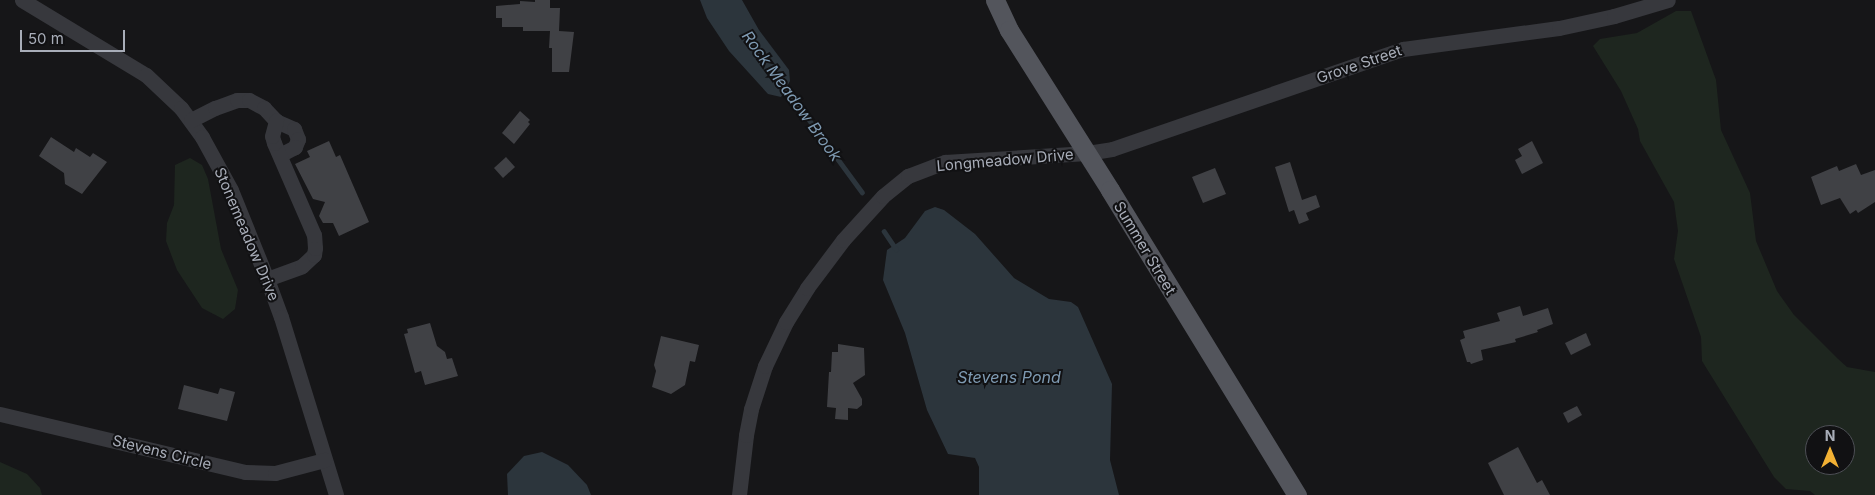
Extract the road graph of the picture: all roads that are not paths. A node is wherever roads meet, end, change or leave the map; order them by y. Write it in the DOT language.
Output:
graph roads {
  1 [pos="22,0"];
  2 [pos="995,0"];
  3 [pos="1668,0"];
  4 [pos="191,120"];
  5 [pos="276,121"];
  6 [pos="1087,153"];
  7 [pos="280,155"];
  8 [pos="267,280"];
  9 [pos="0,414"];
  10 [pos="324,460"];
  11 [pos="336,495"];
  12 [pos="739,495"];
  13 [pos="1297,495"];
  1 -- 4 [label="street, Stonemeadow Drive"];
  2 -- 6 [label="main road, Summer Street"];
  3 -- 6 [label="street, Grove Street"];
  4 -- 5 [label="street"];
  4 -- 8 [label="street, Stonemeadow Drive"];
  5 -- 7 [label="street"];
  5 -- 7 [label="street"];
  6 -- 12 [label="street, Longmeadow Drive"];
  6 -- 13 [label="main road, Summer Street"];
  7 -- 8 [label="street"];
  8 -- 10 [label="street, Stonemeadow Drive"];
  9 -- 10 [label="street, Stevens Circle"];
  10 -- 11 [label="street, Stonemeadow Drive"];
}
